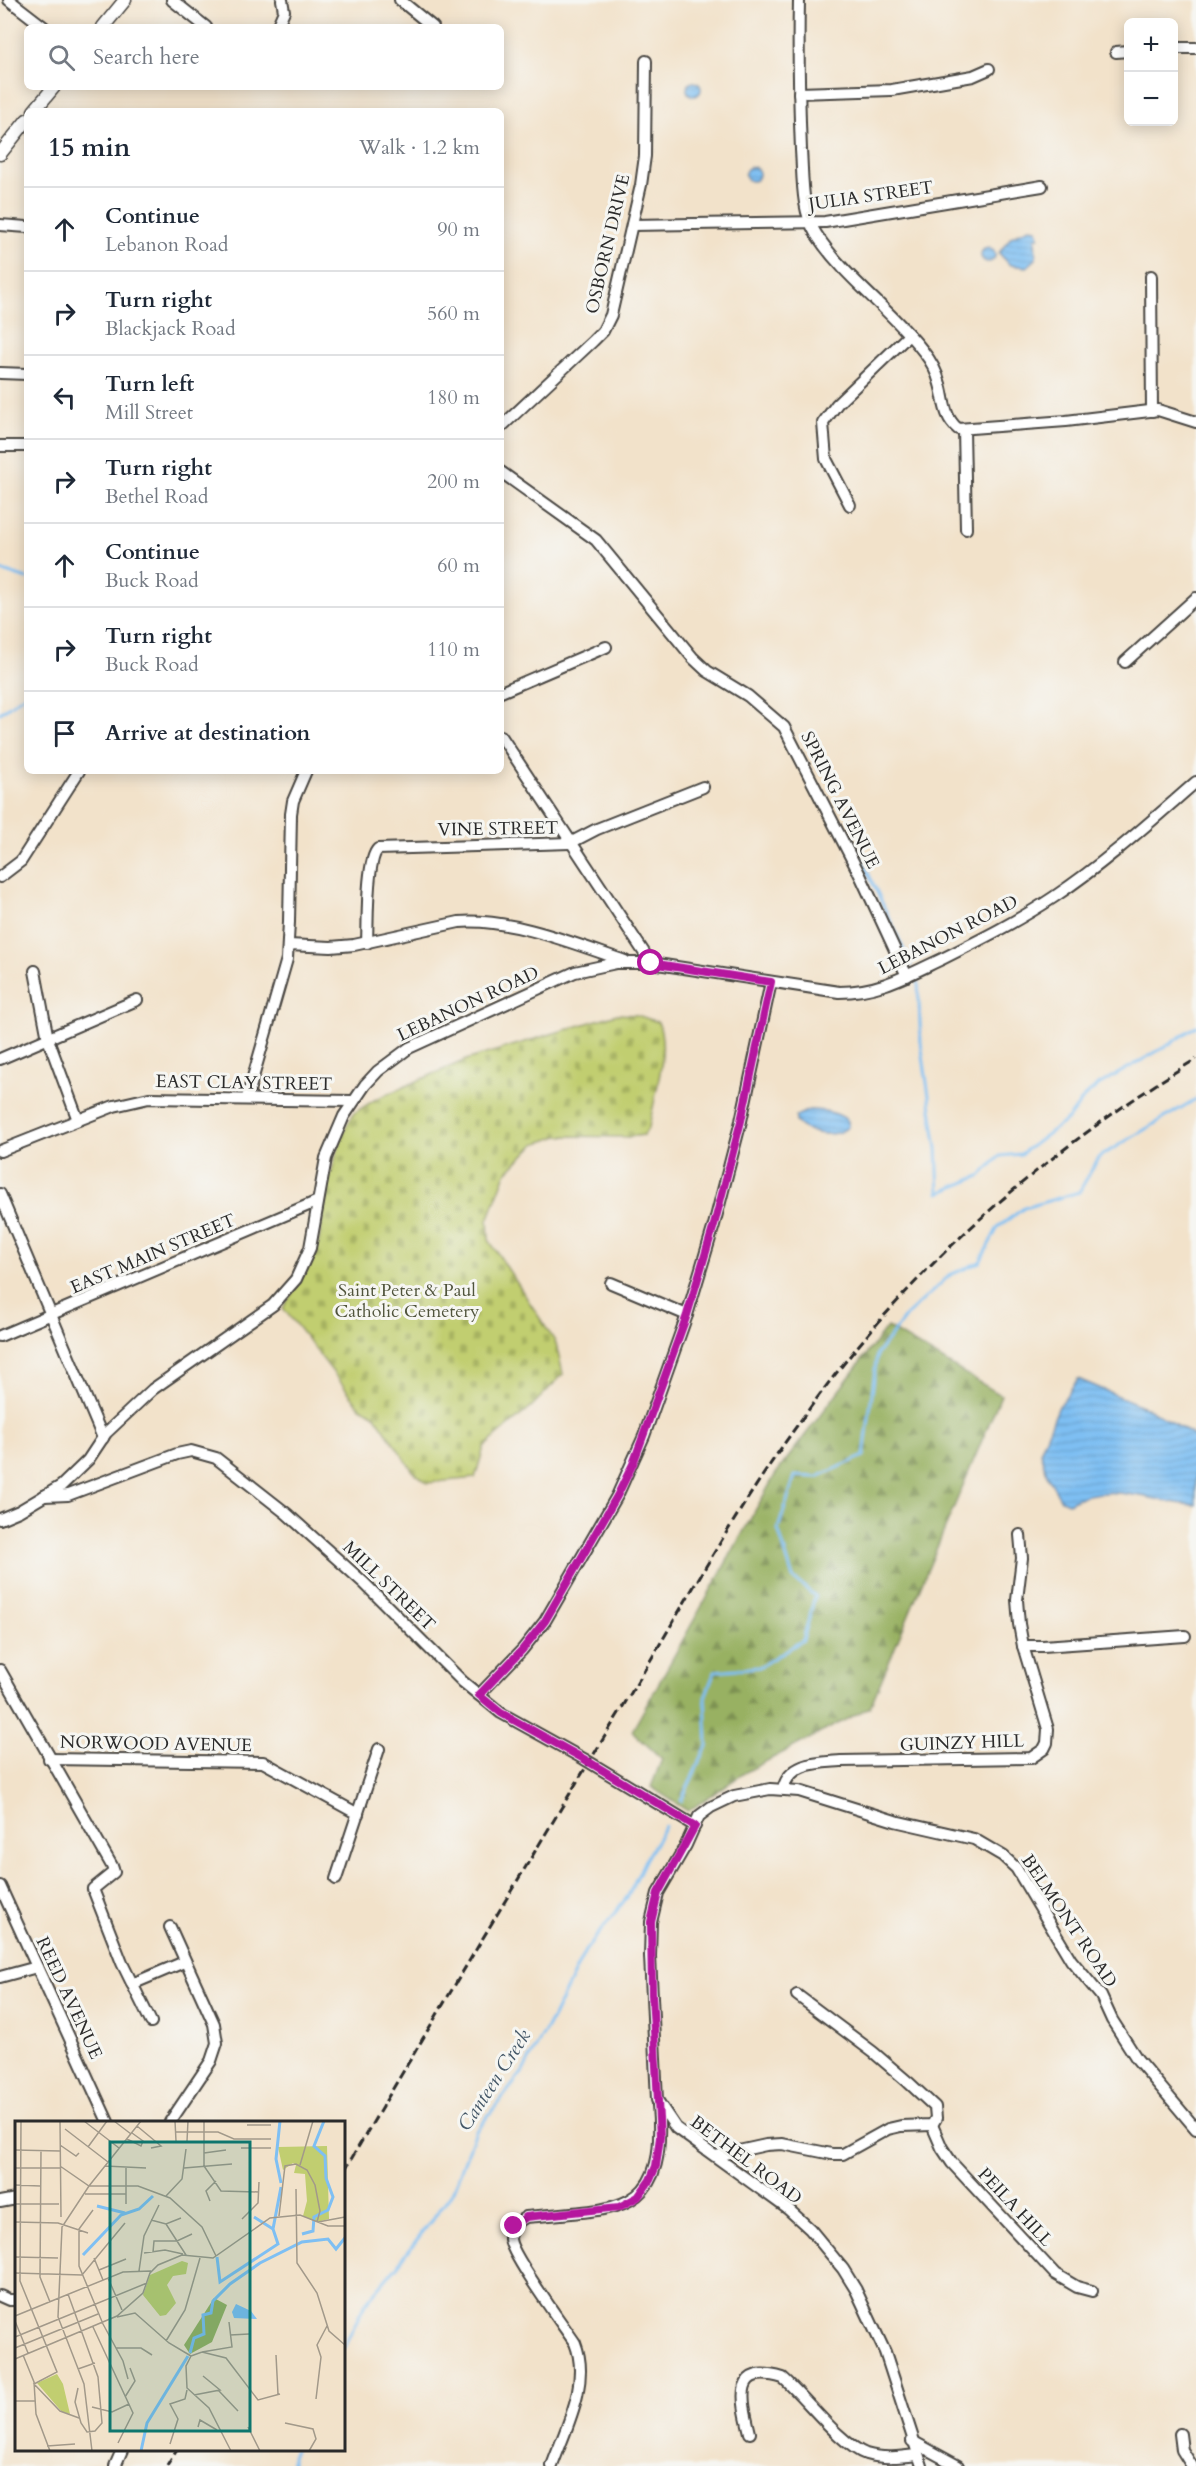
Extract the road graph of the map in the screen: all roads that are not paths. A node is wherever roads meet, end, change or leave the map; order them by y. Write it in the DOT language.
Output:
graph roads {
  1 [pos="9,0"];
  2 [pos="125,0"];
  3 [pos="172,0"];
  4 [pos="282,0"];
  5 [pos="400,0"];
  6 [pos="799,0"];
  7 [pos="40,24"];
  8 [pos="105,24"];
  9 [pos="202,24"];
  10 [pos="278,24"];
  11 [pos="429,24"];
  12 [pos="1178,48"];
  13 [pos="1196,48"];
  14 [pos="1124,51"];
  15 [pos="1116,52"];
  16 [pos="646,61"];
  17 [pos="989,69"];
  18 [pos="52,90"];
  19 [pos="799,93"];
  20 [pos="36,108"];
  21 [pos="24,124"];
  22 [pos="0,154"];
  23 [pos="1042,186"];
  24 [pos="811,222"];
  25 [pos="0,225"];
  26 [pos="632,225"];
  27 [pos="24,227"];
  28 [pos="1151,276"];
  29 [pos="909,335"];
  30 [pos="0,374"];
  31 [pos="24,374"];
  32 [pos="1152,411"];
  33 [pos="1196,422"];
  34 [pos="504,424"];
  35 [pos="964,429"];
  36 [pos="0,446"];
  37 [pos="24,446"];
  38 [pos="504,474"];
  39 [pos="850,505"];
  40 [pos="966,529"];
  41 [pos="1196,598"];
  42 [pos="606,647"];
  43 [pos="1125,662"];
  44 [pos="504,691"];
  45 [pos="504,740"];
  46 [pos="76,774"];
  47 [pos="305,774"];
  48 [pos="1196,782"];
  49 [pos="703,787"];
  50 [pos="572,842"];
  51 [pos="0,877"];
  52 [pos="367,943"];
  53 [pos="288,945"];
  54 [pos="629,962"];
  55 [pos="651,963"];
  56 [pos="35,971"];
  57 [pos="907,976"];
  58 [pos="771,982"];
  59 [pos="137,999"];
  60 [pos="48,1039"];
  61 [pos="0,1059"];
  62 [pos="247,1098"];
  63 [pos="353,1101"];
  64 [pos="78,1120"];
  65 [pos="0,1151"];
  66 [pos="0,1194"];
  67 [pos="318,1201"];
  68 [pos="611,1283"];
  69 [pos="687,1315"];
  70 [pos="50,1316"];
  71 [pos="0,1336"];
  72 [pos="103,1438"];
  73 [pos="44,1496"];
  74 [pos="0,1519"];
  75 [pos="1020,1535"];
  76 [pos="1185,1636"];
  77 [pos="1023,1646"];
  78 [pos="0,1670"];
  79 [pos="479,1695"];
  80 [pos="379,1749"];
  81 [pos="49,1759"];
  82 [pos="783,1789"];
  83 [pos="358,1814"];
  84 [pos="695,1826"];
  85 [pos="336,1879"];
  86 [pos="0,1886"];
  87 [pos="170,1927"];
  88 [pos="184,1962"];
  89 [pos="37,1967"];
  90 [pos="0,1977"];
  91 [pos="132,1984"];
  92 [pos="797,1995"];
  93 [pos="151,2022"];
  94 [pos="657,2100"];
  95 [pos="108,2121"];
  96 [pos="171,2121"];
  97 [pos="932,2125"];
  98 [pos="1196,2129"];
  99 [pos="716,2156"];
  100 [pos="15,2199"];
  101 [pos="0,2202"];
  102 [pos="1092,2291"];
  103 [pos="0,2296"];
  104 [pos="15,2300"];
  105 [pos="750,2433"];
  106 [pos="1180,2434"];
  107 [pos="912,2441"];
  108 [pos="122,2451"];
  109 [pos="920,2461"];
  110 [pos="115,2466"];
  111 [pos="552,2466"];
  112 [pos="958,2466"];
  113 [pos="1192,2466"];
  1 -- 7 [label="street"];
  2 -- 8 [label="main road"];
  3 -- 9 [label="street"];
  4 -- 10 [label="street"];
  5 -- 11 [label="street"];
  6 -- 19 [label="street"];
  12 -- 13 [label="street"];
  14 -- 15 [label="street"];
  16 -- 26 [label="street, OSBORN DRIVE"];
  17 -- 19 [label="street"];
  18 -- 20 [label="main road"];
  19 -- 24 [label="street"];
  21 -- 22 [label="main road"];
  23 -- 24 [label="street, JULIA STREET"];
  24 -- 26 [label="street, JULIA STREET"];
  24 -- 29 [label="street"];
  25 -- 27 [label="street"];
  26 -- 34 [label="street, OSBORN DRIVE"];
  28 -- 32 [label="street"];
  29 -- 35 [label="street"];
  29 -- 39 [label="street"];
  30 -- 31 [label="street"];
  32 -- 33 [label="street"];
  32 -- 35 [label="street"];
  35 -- 40 [label="street"];
  36 -- 37 [label="street"];
  38 -- 57 [label="street, SPRING AVENUE"];
  41 -- 43 [label="street"];
  42 -- 44 [label="street"];
  45 -- 50 [label="street"];
  46 -- 51 [label="street"];
  47 -- 53 [label="street"];
  48 -- 57 [label="street, LEBANON ROAD"];
  49 -- 50 [label="street, VINE STREET"];
  50 -- 52 [label="street, VINE STREET"];
  50 -- 55 [label="street"];
  52 -- 53 [label="street"];
  52 -- 54 [label="street"];
  53 -- 62 [label="street"];
  54 -- 55 [label="street, LEBANON ROAD"];
  54 -- 63 [label="street, LEBANON ROAD"];
  55 -- 58 [label="street, LEBANON ROAD"];
  56 -- 60 [label="street"];
  57 -- 58 [label="street, LEBANON ROAD"];
  58 -- 69 [label="street"];
  59 -- 60 [label="street"];
  60 -- 61 [label="street"];
  60 -- 64 [label="street"];
  62 -- 63 [label="street, EAST CLAY STREET"];
  62 -- 64 [label="street, EAST CLAY STREET"];
  63 -- 67 [label="street, LEBANON ROAD"];
  64 -- 65 [label="street, EAST CLAY STREET"];
  66 -- 70 [label="street"];
  67 -- 70 [label="street, EAST MAIN STREET"];
  67 -- 72 [label="street, LEBANON ROAD"];
  68 -- 69 [label="street"];
  69 -- 79 [label="street"];
  70 -- 71 [label="street, EAST MAIN STREET"];
  70 -- 72 [label="street"];
  72 -- 73 [label="street, LEBANON ROAD"];
  73 -- 74 [label="street"];
  73 -- 79 [label="street, MILL STREET"];
  75 -- 77 [label="street, GUINZY HILL"];
  76 -- 77 [label="street"];
  77 -- 82 [label="street, GUINZY HILL"];
  78 -- 81 [label="street"];
  79 -- 84 [label="street, MILL STREET"];
  80 -- 83 [label="street"];
  81 -- 83 [label="street, NORWOOD AVENUE"];
  81 -- 91 [label="street"];
  82 -- 84 [label="street, BELMONT ROAD"];
  82 -- 98 [label="street, BELMONT ROAD"];
  83 -- 85 [label="street"];
  84 -- 94 [label="street"];
  86 -- 89 [label="street, REED AVENUE"];
  87 -- 88 [label="street"];
  88 -- 91 [label="street"];
  88 -- 96 [label="street"];
  89 -- 90 [label="street"];
  89 -- 95 [label="street, REED AVENUE"];
  91 -- 93 [label="street"];
  92 -- 97 [label="street, PEILA HILL"];
  94 -- 99 [label="street, BETHEL ROAD"];
  94 -- 111 [label="street"];
  97 -- 99 [label="street"];
  97 -- 102 [label="street, PEILA HILL"];
  99 -- 107 [label="street, BETHEL ROAD"];
  100 -- 101 [label="street"];
  103 -- 104 [label="street"];
  105 -- 109 [label="street"];
  106 -- 113 [label="street"];
  107 -- 109 [label="street, BETHEL ROAD"];
  107 -- 112 [label="street"];
  108 -- 110 [label="street"];
}
